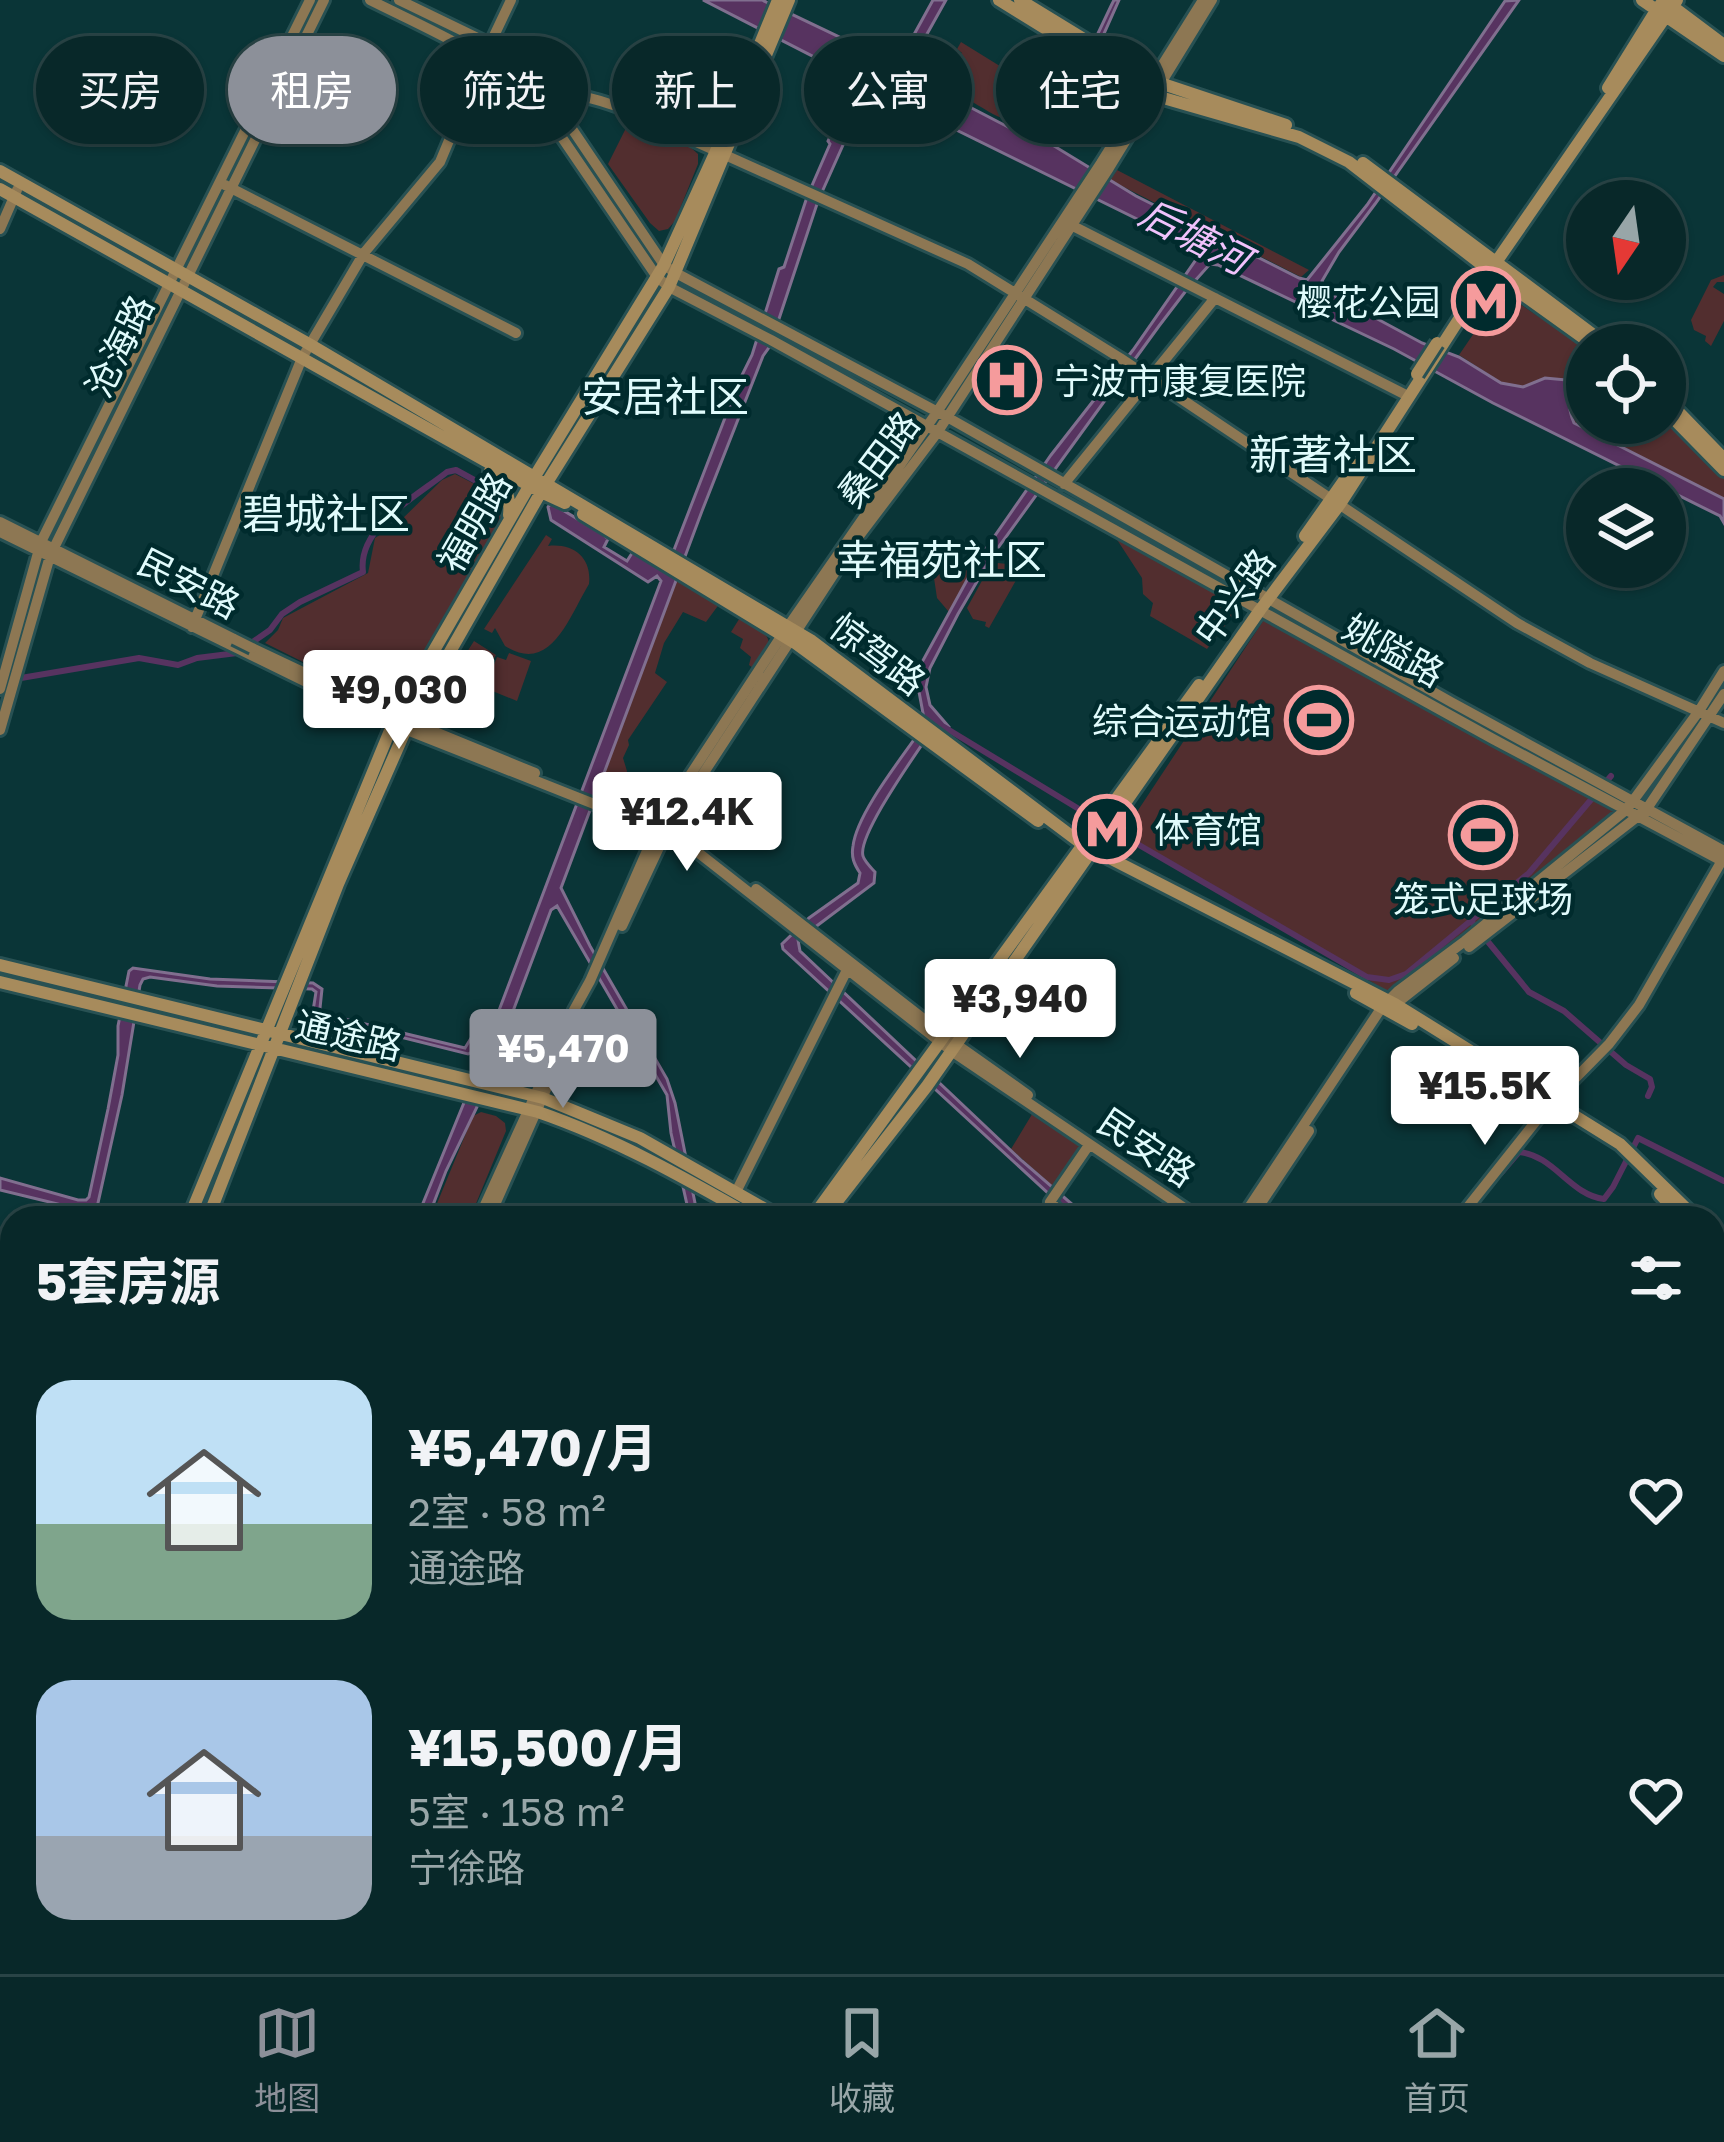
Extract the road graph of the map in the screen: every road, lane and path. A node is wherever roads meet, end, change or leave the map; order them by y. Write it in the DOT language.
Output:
graph roads {
  1 [pos="310,0"];
  2 [pos="324,0"];
  3 [pos="370,0"];
  4 [pos="399,0"];
  5 [pos="511,0"];
  6 [pos="999,0"];
  7 [pos="1020,0"];
  8 [pos="1203,0"];
  9 [pos="1212,0"];
  10 [pos="1642,0"];
  11 [pos="786,1"];
  12 [pos="1667,6"];
  13 [pos="453,36"];
  14 [pos="461,36"];
  15 [pos="494,36"];
  16 [pos="1064,36"];
  17 [pos="1069,36"];
  18 [pos="1724,45"];
  19 [pos="1724,56"];
  20 [pos="1164,67"];
  21 [pos="1164,70"];
  22 [pos="1164,92"];
  23 [pos="588,99"];
  24 [pos="448,144"];
  25 [pos="569,144"];
  26 [pos="581,144"];
  27 [pos="1118,144"];
  28 [pos="720,153"];
  29 [pos="0,171"];
  30 [pos="20,182"];
  31 [pos="226,186"];
  32 [pos="0,189"];
  33 [pos="14,197"];
  34 [pos="1075,209"];
  35 [pos="1071,225"];
  36 [pos="0,229"];
  37 [pos="364,253"];
  38 [pos="1491,264"];
  39 [pos="183,272"];
  40 [pos="666,275"];
  41 [pos="175,287"];
  42 [pos="1020,294"];
  43 [pos="1215,298"];
  44 [pos="1573,324"];
  45 [pos="516,333"];
  46 [pos="306,351"];
  47 [pos="1419,375"];
  48 [pos="1151,379"];
  49 [pos="1403,394"];
  50 [pos="942,415"];
  51 [pos="1686,420"];
  52 [pos="932,430"];
  53 [pos="1686,434"];
  54 [pos="466,450"];
  55 [pos="1724,459"];
  56 [pos="1724,470"];
  57 [pos="1064,484"];
  58 [pos="537,486"];
  59 [pos="516,498"];
  60 [pos="1336,501"];
  61 [pos="0,522"];
  62 [pos="0,532"];
  63 [pos="46,550"];
  64 [pos="1261,603"];
  65 [pos="194,623"];
  66 [pos="789,633"];
  67 [pos="1724,671"];
  68 [pos="6,690"];
  69 [pos="1724,694"];
  70 [pos="1705,714"];
  71 [pos="401,723"];
  72 [pos="1724,723"];
  73 [pos="0,730"];
  74 [pos="1636,809"];
  75 [pos="663,827"];
  76 [pos="1085,849"];
  77 [pos="1724,858"];
  78 [pos="0,965"];
  79 [pos="850,966"];
  80 [pos="0,982"];
  81 [pos="1389,1005"];
  82 [pos="273,1030"];
  83 [pos="948,1043"];
  84 [pos="267,1047"];
  85 [pos="921,1082"];
  86 [pos="466,1085"];
  87 [pos="485,1090"];
  88 [pos="540,1096"];
  89 [pos="1550,1104"];
  90 [pos="534,1111"];
  91 [pos="1089,1145"];
  92 [pos="1635,1165"];
  93 [pos="736,1192"];
  94 [pos="194,1206"];
  95 [pos="212,1206"];
  96 [pos="485,1206"];
  97 [pos="494,1206"];
  98 [pos="733,1206"];
  99 [pos="760,1206"];
  100 [pos="822,1206"];
  101 [pos="833,1206"];
  102 [pos="1055,1206"];
  103 [pos="1183,1206"];
  104 [pos="1185,1206"];
  105 [pos="1255,1206"];
  106 [pos="1469,1206"];
  107 [pos="1672,1206"];
  108 [pos="1682,1206"];
  1 -- 31 [label="main road, 沧海路"];
  2 -- 31 [label="main road, 沧海路"];
  3 -- 13 [label="main road"];
  4 -- 14 [label="main road"];
  5 -- 15 [label="main road"];
  6 -- 16 [label="main road"];
  7 -- 17 [label="main road"];
  8 -- 20 [label="main road, 桑田路"];
  9 -- 21 [label="main road, 桑田路"];
  10 -- 12 [label="main road"];
  11 -- 28 [label="main road, 福明路"];
  12 -- 18 [label="main road"];
  12 -- 19 [label="main road"];
  12 -- 38 [label="main road, 中兴路"];
  22 -- 38 [label="main road"];
  23 -- 28 [label="main road"];
  24 -- 37 [label="main road"];
  25 -- 40 [label="main road"];
  26 -- 40 [label="main road"];
  27 -- 34 [label="main road, 桑田路"];
  28 -- 40 [label="main road, 福明路"];
  28 -- 42 [label="main road"];
  29 -- 30 [label="main road, 惊驾路"];
  30 -- 33 [label="main road"];
  30 -- 39 [label="main road, 惊驾路"];
  31 -- 37 [label="main road"];
  31 -- 39 [label="main road, 沧海路"];
  32 -- 33 [label="main road, 惊驾路"];
  33 -- 36 [label="main road"];
  33 -- 41 [label="main road, 惊驾路"];
  34 -- 35 [label="main road, 桑田路"];
  34 -- 42 [label="main road, 桑田路"];
  35 -- 42 [label="main road, 桑田路"];
  35 -- 43 [label="main road"];
  37 -- 45 [label="main road"];
  37 -- 46 [label="main road"];
  38 -- 44 [label="main road"];
  38 -- 47 [label="main road, 中兴路, bridge"];
  39 -- 41 [label="main road, 沧海路"];
  39 -- 46 [label="main road, 惊驾路"];
  40 -- 50 [label="main road"];
  40 -- 52 [label="main road, 姚隘路"];
  40 -- 58 [label="main road, 福明路"];
  41 -- 46 [label="main road, 惊驾路"];
  41 -- 63 [label="main road, 沧海路"];
  42 -- 48 [label="main road"];
  42 -- 50 [label="main road, 桑田路"];
  43 -- 48 [label="main road"];
  43 -- 49 [label="main road"];
  46 -- 54 [label="main road, 惊驾路"];
  46 -- 58 [label="main road, 惊驾路"];
  46 -- 65 [label="main road"];
  47 -- 49 [label="main road, 中兴路"];
  47 -- 60 [label="main road, 中兴路"];
  48 -- 57 [label="main road"];
  48 -- 60 [label="main road"];
  49 -- 60 [label="main road, 中兴路"];
  50 -- 52 [label="main road, 桑田路"];
  50 -- 57 [label="main road, 姚隘路"];
  51 -- 55 [label="main road"];
  52 -- 64 [label="main road, 姚隘路"];
  52 -- 66 [label="main road, 桑田路"];
  53 -- 56 [label="main road"];
  54 -- 58 [label="main road, 惊驾路"];
  54 -- 59 [label="main road"];
  57 -- 64 [label="main road, 姚隘路"];
  58 -- 59 [label="main road, 福明路"];
  58 -- 66 [label="main road, 惊驾路"];
  59 -- 71 [label="main road, 福明路"];
  59 -- 71 [label="main road, 福明路"];
  60 -- 64 [label="main road, 中兴路"];
  60 -- 70 [label="main road"];
  61 -- 63 [label="main road, 民安路"];
  62 -- 63 [label="main road, 民安路"];
  63 -- 65 [label="main road, 民安路"];
  63 -- 68 [label="main road, 沧海路"];
  64 -- 74 [label="main road, 姚隘路"];
  64 -- 76 [label="main road, 中兴路"];
  65 -- 71 [label="main road, 民安路, bridge"];
  66 -- 75 [label="main road, 桑田路"];
  66 -- 76 [label="main road, 惊驾路"];
  67 -- 70 [label="main road"];
  68 -- 73 [label="main road, 沧海路"];
  69 -- 70 [label="main road"];
  70 -- 72 [label="main road"];
  70 -- 74 [label="main road"];
  71 -- 75 [label="main road, 民安路"];
  71 -- 82 [label="main road, 福明路"];
  74 -- 77 [label="main road, 姚隘路"];
  74 -- 81 [label="main road"];
  75 -- 79 [label="main road, 民安路"];
  75 -- 88 [label="main road, 桑田路"];
  76 -- 81 [label="main road, 惊驾路"];
  76 -- 83 [label="main road, 中兴路"];
  77 -- 89 [label="main road"];
  78 -- 82 [label="main road, 通途路"];
  79 -- 83 [label="main road, 民安路"];
  79 -- 93 [label="main road"];
  80 -- 84 [label="main road, 通途路"];
  81 -- 89 [label="main road, 惊驾路"];
  81 -- 105 [label="main road"];
  82 -- 84 [label="main road, 福明路"];
  82 -- 86 [label="main road, 通途路"];
  83 -- 85 [label="main road, 中兴路"];
  83 -- 91 [label="main road, 民安路"];
  83 -- 104 [label="main road, 民安路"];
  84 -- 86 [label="main road, 通途路"];
  84 -- 94 [label="main road, 福明路"];
  84 -- 95 [label="main road, 福明路"];
  85 -- 100 [label="main road, 中兴路"];
  85 -- 101 [label="main road, 中兴路"];
  86 -- 87 [label="main road, 通途路"];
  87 -- 88 [label="main road, 通途路"];
  87 -- 90 [label="main road, 通途路"];
  88 -- 90 [label="main road"];
  88 -- 93 [label="main road, 通途路"];
  89 -- 92 [label="main road, 惊驾路"];
  89 -- 106 [label="main road"];
  90 -- 96 [label="main road"];
  90 -- 97 [label="main road"];
  90 -- 98 [label="main road, 通途路"];
  91 -- 102 [label="main road"];
  91 -- 103 [label="main road, 民安路"];
  92 -- 107 [label="main road, 惊驾路"];
  92 -- 108 [label="main road, 惊驾路"];
  93 -- 99 [label="main road"];
}
